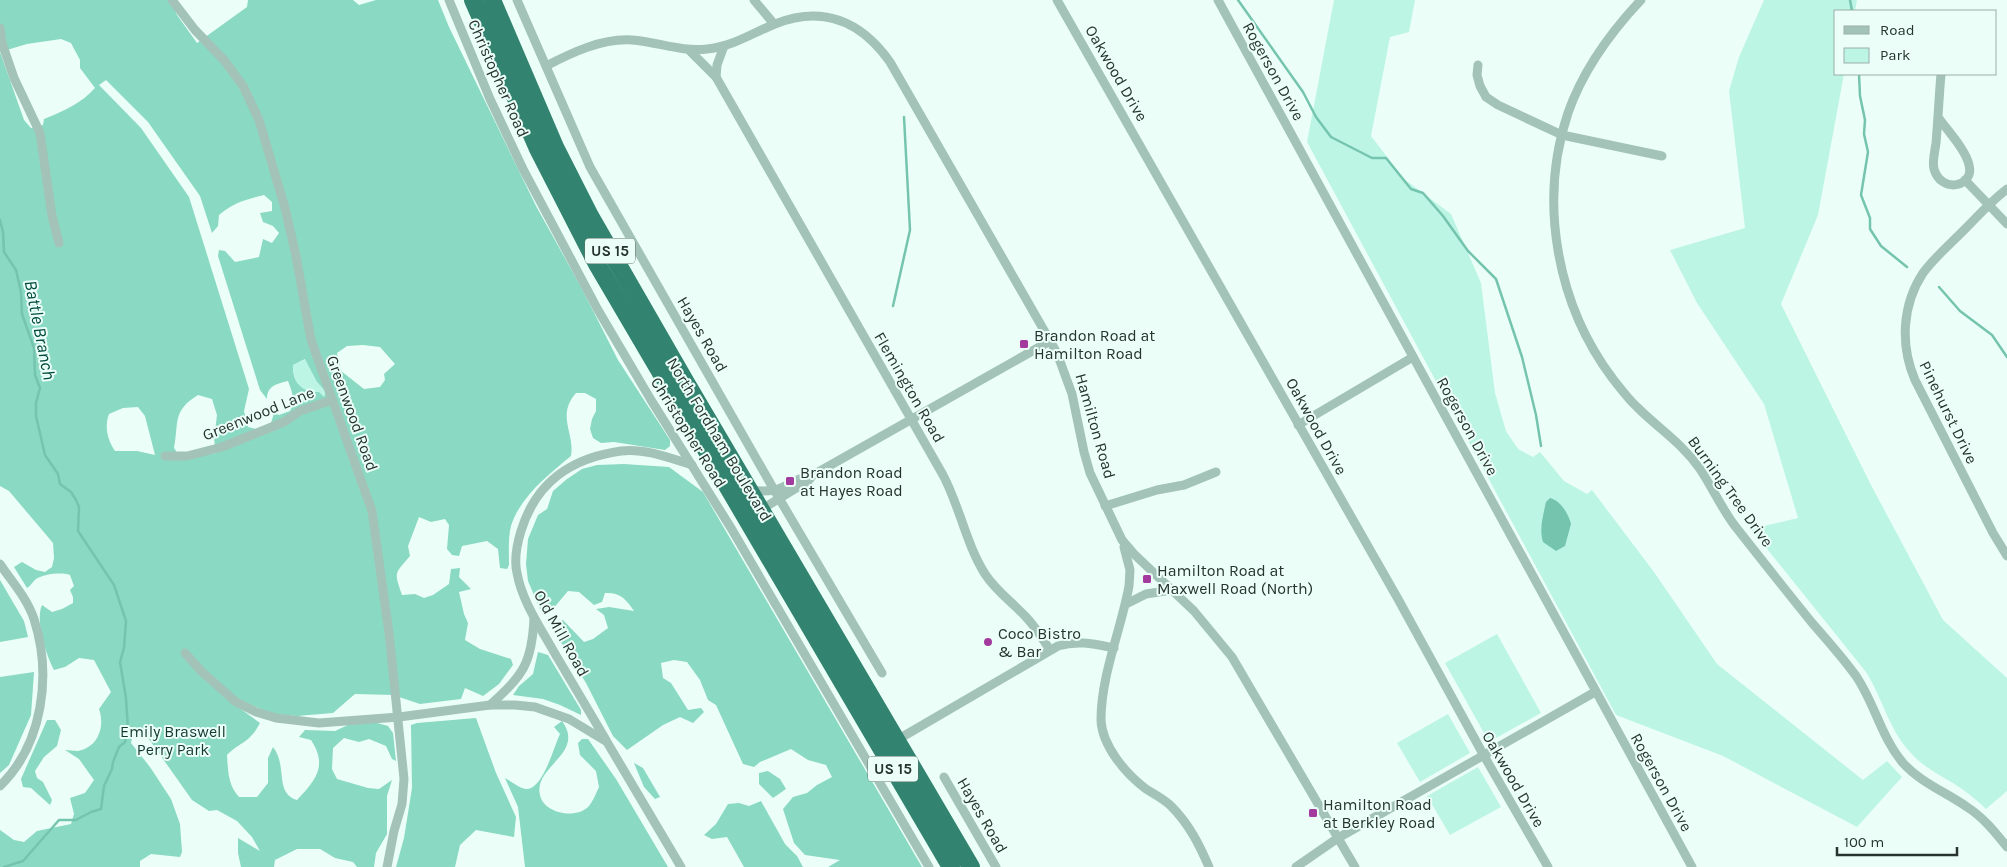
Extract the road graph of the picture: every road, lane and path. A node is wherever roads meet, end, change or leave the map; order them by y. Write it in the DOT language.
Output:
graph roads {
  1 [pos="172,0"];
  2 [pos="449,0"];
  3 [pos="473,0"];
  4 [pos="492,0"];
  5 [pos="517,0"];
  6 [pos="754,0"];
  7 [pos="1057,0"];
  8 [pos="1218,0"];
  9 [pos="1641,0"];
  10 [pos="774,24"];
  11 [pos="0,28"];
  12 [pos="724,46"];
  13 [pos="690,51"];
  14 [pos="1478,65"];
  15 [pos="546,66"];
  16 [pos="1941,75"];
  17 [pos="716,76"];
  18 [pos="1938,117"];
  19 [pos="1562,135"];
  20 [pos="1662,156"];
  21 [pos="1965,180"];
  22 [pos="2007,189"];
  23 [pos="1989,206"];
  24 [pos="2007,224"];
  25 [pos="59,243"];
  26 [pos="595,260"];
  27 [pos="629,284"];
  28 [pos="1050,340"];
  29 [pos="1412,358"];
  30 [pos="332,400"];
  31 [pos="912,420"];
  32 [pos="1298,425"];
  33 [pos="708,452"];
  34 [pos="165,456"];
  35 [pos="692,464"];
  36 [pos="1216,472"];
  37 [pos="750,490"];
  38 [pos="777,495"];
  39 [pos="1105,506"];
  40 [pos="762,509"];
  41 [pos="747,519"];
  42 [pos="731,528"];
  43 [pos="1122,540"];
  44 [pos="2007,556"];
  45 [pos="0,564"];
  46 [pos="1172,590"];
  47 [pos="1126,604"];
  48 [pos="534,617"];
  49 [pos="1114,648"];
  50 [pos="1050,650"];
  51 [pos="185,654"];
  52 [pos="836,670"];
  53 [pos="882,673"];
  54 [pos="1595,692"];
  55 [pos="490,705"];
  56 [pos="399,716"];
  57 [pos="897,740"];
  58 [pos="607,742"];
  59 [pos="1482,754"];
  60 [pos="944,777"];
  61 [pos="0,786"];
  62 [pos="1338,838"];
  63 [pos="2007,847"];
  64 [pos="387,867"];
  65 [pos="681,867"];
  66 [pos="930,867"];
  67 [pos="951,867"];
  68 [pos="971,867"];
  69 [pos="996,867"];
  70 [pos="1209,867"];
  71 [pos="1296,867"];
  72 [pos="1356,867"];
  73 [pos="1548,867"];
  74 [pos="1692,867"];
  1 -- 30 [label="street, Greenwood Road"];
  2 -- 35 [label="street, Christopher Road"];
  3 -- 26 [label="highway, North Fordham Boulevard / US 15"];
  4 -- 27 [label="highway, North Fordham Boulevard / US 15"];
  5 -- 15 [label="street, Hayes Road"];
  6 -- 10 [label="street"];
  7 -- 32 [label="street, Oakwood Drive"];
  8 -- 29 [label="street, Rogerson Drive"];
  9 -- 19 [label="street, Burning Tree Drive"];
  10 -- 12 [label="street"];
  10 -- 28 [label="street, Hamilton Road"];
  11 -- 25 [label="street"];
  12 -- 13 [label="street"];
  12 -- 17 [label="street"];
  13 -- 15 [label="street"];
  13 -- 17 [label="street, Flemington Road"];
  14 -- 19 [label="street"];
  15 -- 38 [label="street, Hayes Road"];
  16 -- 18 [label="street"];
  17 -- 31 [label="street, Flemington Road"];
  18 -- 21 [label="street"];
  18 -- 21 [label="street"];
  19 -- 20 [label="street"];
  19 -- 63 [label="street, Burning Tree Drive"];
  21 -- 23 [label="street"];
  22 -- 23 [label="street, Pinehurst Drive"];
  23 -- 24 [label="street"];
  23 -- 44 [label="street, Pinehurst Drive"];
  26 -- 27 [label="highway"];
  26 -- 33 [label="highway, North Fordham Boulevard / US 15"];
  27 -- 37 [label="highway, North Fordham Boulevard / US 15"];
  28 -- 31 [label="street"];
  28 -- 39 [label="street, Hamilton Road"];
  29 -- 32 [label="street"];
  29 -- 54 [label="street, Rogerson Drive"];
  30 -- 34 [label="street, Greenwood Lane"];
  30 -- 56 [label="street, Greenwood Road"];
  31 -- 38 [label="street"];
  31 -- 50 [label="street, Flemington Road"];
  32 -- 59 [label="street, Oakwood Drive"];
  33 -- 40 [label="highway"];
  33 -- 41 [label="highway, North Fordham Boulevard / US 15"];
  35 -- 42 [label="street, Christopher Road"];
  35 -- 48 [label="street, Old Mill Road"];
  36 -- 39 [label="street"];
  37 -- 38 [label="street"];
  37 -- 40 [label="highway, North Fordham Boulevard / US 15"];
  38 -- 40 [label="street"];
  38 -- 53 [label="street, Hayes Road"];
  39 -- 43 [label="street, Hamilton Road"];
  40 -- 57 [label="highway, North Fordham Boulevard / US 15"];
  41 -- 42 [label="street"];
  41 -- 52 [label="highway, North Fordham Boulevard / US 15"];
  42 -- 66 [label="street, Christopher Road"];
  43 -- 46 [label="street, Hamilton Road"];
  43 -- 47 [label="street"];
  45 -- 61 [label="street"];
  46 -- 47 [label="street"];
  46 -- 62 [label="street, Hamilton Road"];
  47 -- 49 [label="street"];
  48 -- 55 [label="street"];
  48 -- 58 [label="street, Old Mill Road"];
  49 -- 50 [label="street"];
  49 -- 70 [label="street"];
  50 -- 57 [label="street"];
  51 -- 56 [label="street, Old Mill Road"];
  52 -- 57 [label="highway"];
  52 -- 67 [label="highway, North Fordham Boulevard / US 15"];
  54 -- 59 [label="street"];
  54 -- 74 [label="street, Rogerson Drive"];
  55 -- 56 [label="street, Old Mill Road"];
  55 -- 58 [label="street, Old Mill Road"];
  56 -- 64 [label="street, Greenwood Road"];
  57 -- 68 [label="highway, North Fordham Boulevard / US 15"];
  58 -- 65 [label="street, Old Mill Road"];
  59 -- 62 [label="street"];
  59 -- 73 [label="street, Oakwood Drive"];
  60 -- 69 [label="street, Hayes Road"];
  62 -- 71 [label="street"];
  62 -- 72 [label="street, Hamilton Road"];
}
